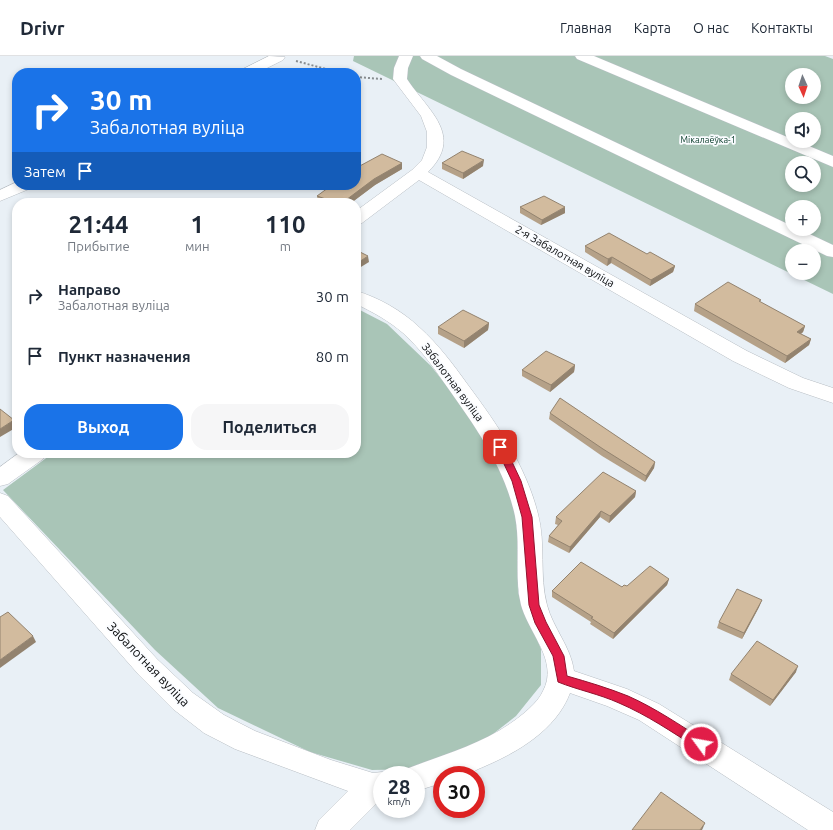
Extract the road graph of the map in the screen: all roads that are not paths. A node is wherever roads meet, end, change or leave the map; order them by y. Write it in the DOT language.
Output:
graph roads {
  1 [pos="406,56"];
  2 [pos="427,56"];
  3 [pos="582,56"];
  4 [pos="278,57"];
  5 [pos="256,68"];
  6 [pos="833,162"];
  7 [pos="418,173"];
  8 [pos="13,190"];
  9 [pos="0,196"];
  10 [pos="361,215"];
  11 [pos="833,252"];
  12 [pos="361,299"];
  13 [pos="833,396"];
  14 [pos="28,458"];
  15 [pos="0,478"];
  16 [pos="0,502"];
  17 [pos="562,679"];
  18 [pos="425,775"];
  19 [pos="373,784"];
  20 [pos="373,790"];
  21 [pos="833,829"];
  22 [pos="330,830"];
  1 -- 7 [label="street"];
  2 -- 11 [label="street"];
  3 -- 6 [label="street"];
  4 -- 5 [label="street"];
  7 -- 10 [label="street"];
  7 -- 13 [label="street, 2-я Забалотная вуліца"];
  8 -- 9 [label="street"];
  12 -- 17 [label="street, Забалотная вуліца"];
  14 -- 15 [label="street"];
  16 -- 19 [label="street, Забалотная вуліца"];
  17 -- 18 [label="street"];
  17 -- 21 [label="street"];
  20 -- 22 [label="street"];
}
